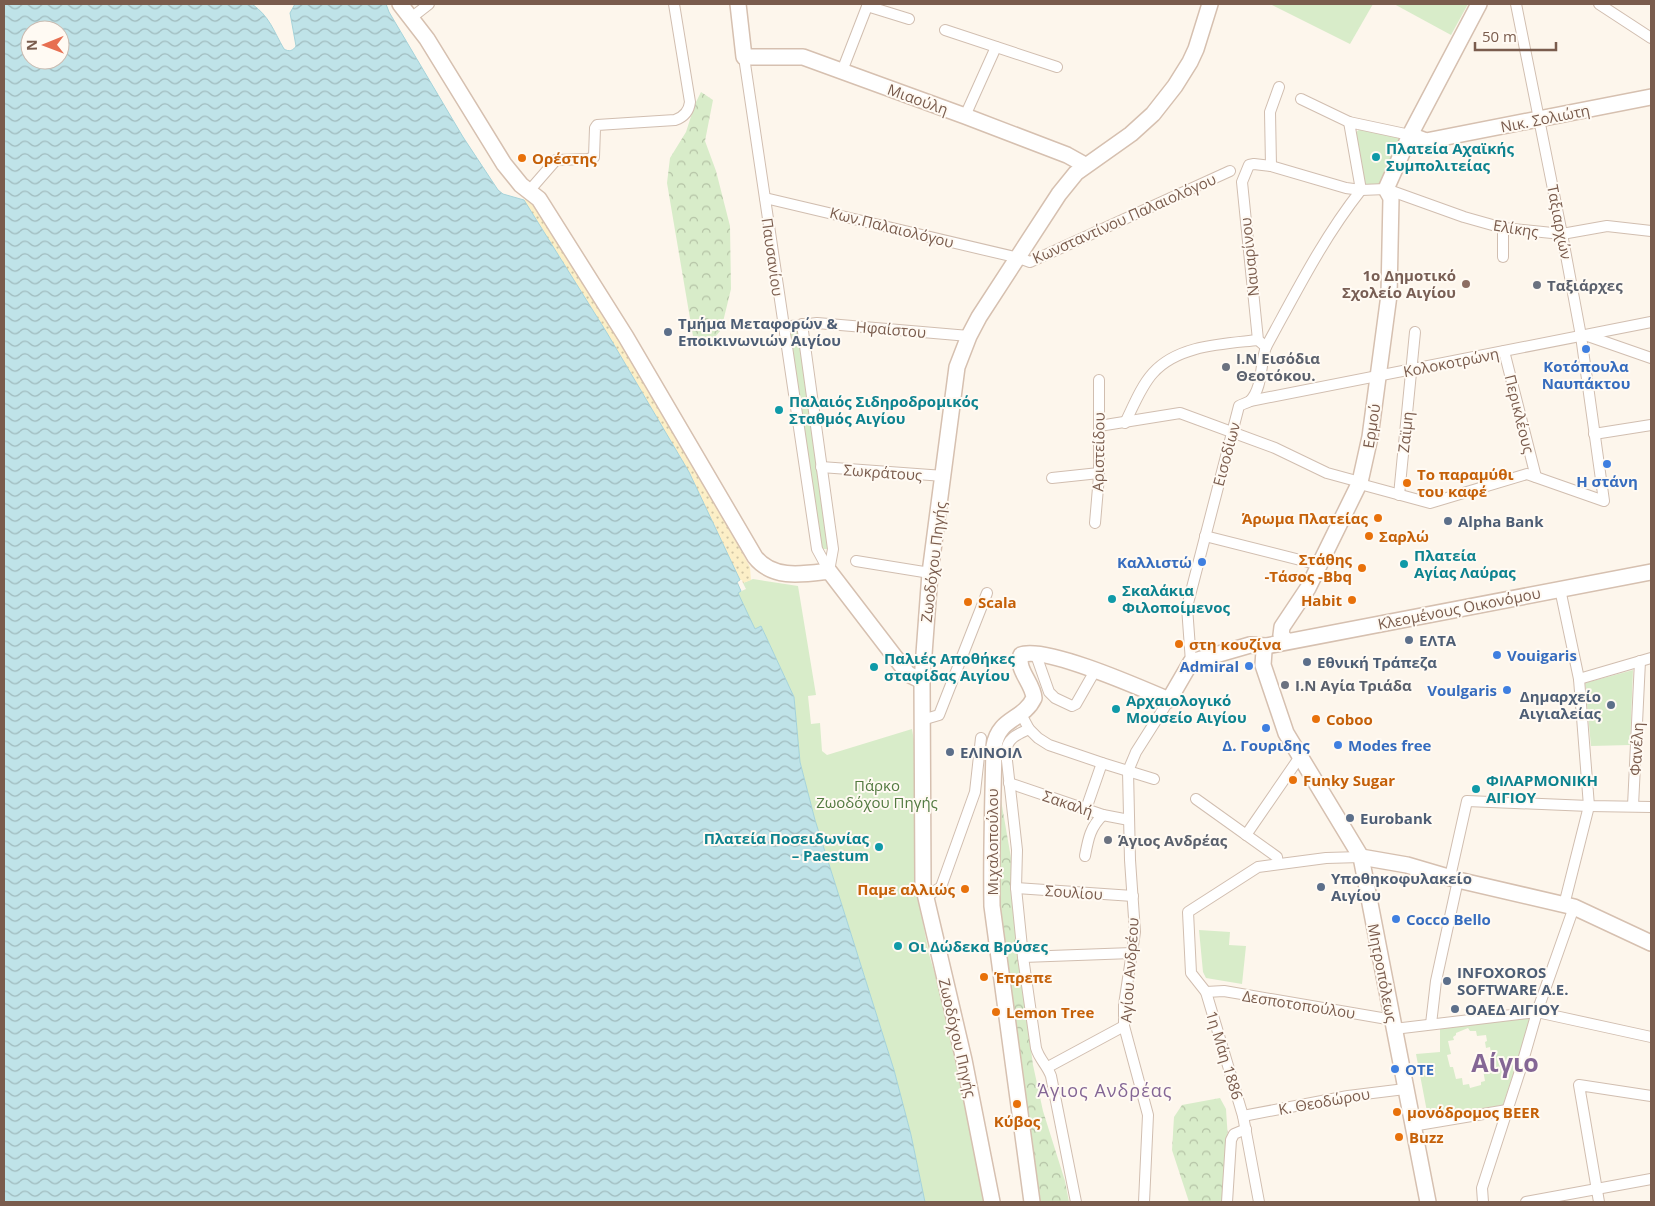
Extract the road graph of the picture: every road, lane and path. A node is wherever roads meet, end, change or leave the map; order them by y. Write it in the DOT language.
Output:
graph roads {
  1 [pos="400,4"];
  2 [pos="429,4"];
  3 [pos="674,4"];
  4 [pos="738,4"];
  5 [pos="1210,4"];
  6 [pos="1479,4"];
  7 [pos="1516,4"];
  8 [pos="1599,4"];
  9 [pos="868,5"];
  10 [pos="411,18"];
  11 [pos="909,20"];
  12 [pos="945,30"];
  13 [pos="1651,38"];
  14 [pos="996,47"];
  15 [pos="744,57"];
  16 [pos="1057,67"];
  17 [pos="842,72"];
  18 [pos="1279,86"];
  19 [pos="1651,97"];
  20 [pos="1301,99"];
  21 [pos="965,116"];
  22 [pos="1540,119"];
  23 [pos="1349,122"];
  24 [pos="1410,135"];
  25 [pos="1086,165"];
  26 [pos="1271,166"];
  27 [pos="1230,171"];
  28 [pos="1386,189"];
  29 [pos="1361,190"];
  30 [pos="529,191"];
  31 [pos="765,198"];
  32 [pos="1503,228"];
  33 [pos="1651,231"];
  34 [pos="1562,234"];
  35 [pos="1503,257"];
  36 [pos="1019,258"];
  37 [pos="1651,322"];
  38 [pos="802,324"];
  39 [pos="783,327"];
  40 [pos="1415,332"];
  41 [pos="1582,335"];
  42 [pos="969,336"];
  43 [pos="1262,343"];
  44 [pos="1504,351"];
  45 [pos="1651,358"];
  46 [pos="1411,370"];
  47 [pos="1378,376"];
  48 [pos="1099,380"];
  49 [pos="1250,400"];
  50 [pos="1124,423"];
  51 [pos="1651,425"];
  52 [pos="1099,426"];
  53 [pos="1232,432"];
  54 [pos="1594,434"];
  55 [pos="822,468"];
  56 [pos="1099,473"];
  57 [pos="944,476"];
  58 [pos="1536,477"];
  59 [pos="1052,478"];
  60 [pos="1360,483"];
  61 [pos="1397,495"];
  62 [pos="1095,523"];
  63 [pos="1205,536"];
  64 [pos="856,561"];
  65 [pos="1320,565"];
  66 [pos="829,571"];
  67 [pos="1651,572"];
  68 [pos="930,573"];
  69 [pos="1560,589"];
  70 [pos="987,593"];
  71 [pos="1287,641"];
  72 [pos="1266,646"];
  73 [pos="1036,655"];
  74 [pos="1651,658"];
  75 [pos="1640,661"];
  76 [pos="1191,662"];
  77 [pos="1096,670"];
  78 [pos="1578,679"];
  79 [pos="922,681"];
  80 [pos="1169,700"];
  81 [pos="1021,714"];
  82 [pos="922,720"];
  83 [pos="1029,729"];
  84 [pos="981,738"];
  85 [pos="1299,758"];
  86 [pos="1102,763"];
  87 [pos="1128,770"];
  88 [pos="1154,779"];
  89 [pos="1009,783"];
  90 [pos="1196,800"];
  91 [pos="1588,806"];
  92 [pos="1634,806"];
  93 [pos="1651,807"];
  94 [pos="1086,809"];
  95 [pos="1104,815"];
  96 [pos="1129,820"];
  97 [pos="1246,835"];
  98 [pos="1084,856"];
  99 [pos="1361,857"];
  100 [pos="1278,864"];
  101 [pos="1454,878"];
  102 [pos="1016,888"];
  103 [pos="1133,896"];
  104 [pos="926,897"];
  105 [pos="1569,906"];
  106 [pos="1651,942"];
  107 [pos="1132,953"];
  108 [pos="1023,957"];
  109 [pos="1206,992"];
  110 [pos="1537,1012"];
  111 [pos="1394,1024"];
  112 [pos="1431,1024"];
  113 [pos="1124,1026"];
  114 [pos="1651,1037"];
  115 [pos="1048,1067"];
  116 [pos="1405,1088"];
  117 [pos="1651,1096"];
  118 [pos="1507,1110"];
  119 [pos="1243,1116"];
  120 [pos="1412,1126"];
  121 [pos="1246,1128"];
  122 [pos="1651,1179"];
  123 [pos="1596,1189"];
  124 [pos="992,1202"];
  125 [pos="1032,1202"];
  126 [pos="1076,1202"];
  127 [pos="1144,1202"];
  128 [pos="1227,1202"];
  129 [pos="1259,1202"];
  130 [pos="1428,1202"];
  131 [pos="1483,1202"];
  132 [pos="1526,1202"];
  133 [pos="1599,1202"];
  1 -- 10 [label="street"];
  2 -- 10 [label="street"];
  3 -- 30 [label="street"];
  4 -- 15 [label="street, Παυσανίου"];
  5 -- 25 [label="street, Ζωοδόχου Πηγής"];
  6 -- 24 [label="street"];
  7 -- 22 [label="street, Ταξιαρχών"];
  8 -- 13 [label="street"];
  9 -- 11 [label="street"];
  9 -- 17 [label="street"];
  10 -- 30 [label="street"];
  12 -- 14 [label="street"];
  14 -- 16 [label="street"];
  14 -- 21 [label="street"];
  15 -- 17 [label="street, Μιαούλη"];
  15 -- 31 [label="street, Παυσανίου"];
  17 -- 21 [label="street, Μιαούλη"];
  18 -- 26 [label="street"];
  19 -- 22 [label="street, Νικ. Σολιώτη"];
  20 -- 23 [label="street"];
  21 -- 25 [label="street, Μιαούλη"];
  22 -- 24 [label="street, Νικ. Σολιώτη"];
  22 -- 34 [label="street, Ταξιαρχών"];
  23 -- 24 [label="street"];
  23 -- 29 [label="street"];
  24 -- 28 [label="street"];
  25 -- 36 [label="street, Ζωοδόχου Πηγής"];
  26 -- 29 [label="street"];
  26 -- 43 [label="street, Ναυαρίνου"];
  27 -- 36 [label="street, Κωνσταντίνου Παλαιολόγου"];
  28 -- 29 [label="street"];
  28 -- 32 [label="street, Ελίκης"];
  28 -- 47 [label="street, Ερμού"];
  29 -- 43 [label="street, Εισοδίων"];
  30 -- 66 [label="street"];
  31 -- 36 [label="street, Κων.Παλαιολόγου"];
  31 -- 39 [label="street, Παυσανίου"];
  32 -- 34 [label="street, Ελίκης"];
  32 -- 35 [label="street"];
  33 -- 34 [label="street, Ελίκης"];
  34 -- 41 [label="street, Ταξιαρχών"];
  36 -- 42 [label="street, Ζωοδόχου Πηγής"];
  37 -- 41 [label="street, Κολοκοτρώνη"];
  38 -- 39 [label="street, Ηφαίστου"];
  38 -- 42 [label="street, Ηφαίστου"];
  38 -- 55 [label="street"];
  39 -- 66 [label="street, Παυσανίου"];
  40 -- 46 [label="street, Ζαϊμη"];
  41 -- 44 [label="street, Κολοκοτρώνη"];
  41 -- 45 [label="street"];
  41 -- 54 [label="street, Ταξιαρχών"];
  42 -- 57 [label="street, Ζωοδόχου Πηγής"];
  43 -- 49 [label="street, Εισοδίων"];
  43 -- 50 [label="street"];
  44 -- 46 [label="street, Κολοκοτρώνη"];
  44 -- 58 [label="street, Περικλέους"];
  46 -- 47 [label="street, Κολοκοτρώνη"];
  46 -- 61 [label="street, Ζαϊμη"];
  47 -- 49 [label="street, Κολοκοτρώνη"];
  47 -- 60 [label="street, Ερμού"];
  48 -- 52 [label="street, Αριστείδου"];
  49 -- 53 [label="street, Εισοδίων"];
  50 -- 52 [label="street"];
  50 -- 53 [label="street"];
  51 -- 54 [label="street"];
  52 -- 56 [label="street, Αριστείδου"];
  53 -- 60 [label="street"];
  53 -- 63 [label="street, Εισοδίων"];
  54 -- 58 [label="street, Ταξιαρχών"];
  55 -- 57 [label="street, Σωκράτους"];
  55 -- 66 [label="street"];
  56 -- 59 [label="street"];
  56 -- 62 [label="street, Αριστείδου"];
  57 -- 68 [label="street, Ζωοδόχου Πηγής"];
  58 -- 61 [label="street"];
  60 -- 61 [label="street"];
  60 -- 65 [label="street, Ερμού"];
  63 -- 65 [label="street"];
  63 -- 76 [label="street, Εισοδίων"];
  64 -- 68 [label="street"];
  65 -- 71 [label="street, Ερμού"];
  66 -- 79 [label="street, Παυσανίου"];
  67 -- 69 [label="street, Κλεομένους Οικονόμου"];
  68 -- 79 [label="street, Ζωοδόχου Πηγής"];
  69 -- 71 [label="street, Κλεομένους Οικονόμου"];
  69 -- 78 [label="street"];
  70 -- 82 [label="street"];
  71 -- 72 [label="street, Κλεομένους Οικονόμου"];
  72 -- 76 [label="street"];
  72 -- 85 [label="street, Μητροπόλεως"];
  73 -- 77 [label="street"];
  73 -- 77 [label="street"];
  73 -- 81 [label="street, Μιχαλοπούλου"];
  74 -- 75 [label="street"];
  75 -- 78 [label="street"];
  75 -- 92 [label="street, Φανέλη"];
  76 -- 80 [label="street, Αγίου Ανδρέου"];
  77 -- 80 [label="street"];
  78 -- 91 [label="street"];
  79 -- 82 [label="street, Ζωοδόχου Πηγής"];
  80 -- 87 [label="street, Αγίου Ανδρέου"];
  81 -- 83 [label="street"];
  81 -- 125 [label="street, Μιχαλοπούλου"];
  82 -- 104 [label="street, Ζωοδόχου Πηγής"];
  83 -- 86 [label="street"];
  83 -- 89 [label="street"];
  84 -- 104 [label="street"];
  85 -- 97 [label="street"];
  85 -- 99 [label="street, Μητροπόλεως"];
  86 -- 87 [label="street"];
  86 -- 94 [label="street"];
  87 -- 88 [label="street"];
  87 -- 96 [label="street, Αγίου Ανδρέου"];
  89 -- 94 [label="street, Σακαλή"];
  89 -- 102 [label="street"];
  90 -- 97 [label="street"];
  91 -- 92 [label="street"];
  91 -- 101 [label="street"];
  91 -- 105 [label="street"];
  92 -- 93 [label="street"];
  94 -- 95 [label="street, Σακαλή"];
  95 -- 96 [label="street, Σακαλή"];
  95 -- 98 [label="street"];
  96 -- 103 [label="street, Αγίου Ανδρέου"];
  97 -- 100 [label="street"];
  99 -- 100 [label="street"];
  99 -- 101 [label="street"];
  99 -- 111 [label="street, Μητροπόλεως"];
  100 -- 109 [label="street, 1η Μάη 1886"];
  101 -- 105 [label="street"];
  101 -- 112 [label="street"];
  102 -- 103 [label="street, Σουλίου"];
  102 -- 108 [label="street"];
  103 -- 107 [label="street, Αγίου Ανδρέου"];
  104 -- 124 [label="street, Ζωοδόχου Πηγής"];
  105 -- 106 [label="street"];
  105 -- 110 [label="street"];
  107 -- 108 [label="street"];
  107 -- 113 [label="street, Αγίου Ανδρέου"];
  108 -- 115 [label="street"];
  109 -- 111 [label="street, Δεσποτοπούλου"];
  109 -- 119 [label="street, 1η Μάη 1886"];
  110 -- 112 [label="street, Δεσποτοπούλου"];
  110 -- 114 [label="street, Δεσποτοπούλου"];
  110 -- 118 [label="street"];
  111 -- 112 [label="street, Δεσποτοπούλου"];
  111 -- 116 [label="street, Μητροπόλεως"];
  113 -- 115 [label="street"];
  113 -- 127 [label="street, Αγίου Ανδρέου"];
  115 -- 126 [label="street"];
  116 -- 119 [label="street, Κ. Θεοδώρου"];
  116 -- 120 [label="street, Μητροπόλεως"];
  117 -- 123 [label="street"];
  118 -- 120 [label="street"];
  118 -- 131 [label="street"];
  119 -- 121 [label="street, 1η Μάη 1886"];
  120 -- 130 [label="street, Μητροπόλεως"];
  121 -- 128 [label="street"];
  121 -- 129 [label="street, 1η Μάη 1886"];
  122 -- 123 [label="street"];
  123 -- 132 [label="street"];
  123 -- 133 [label="street"];
}
